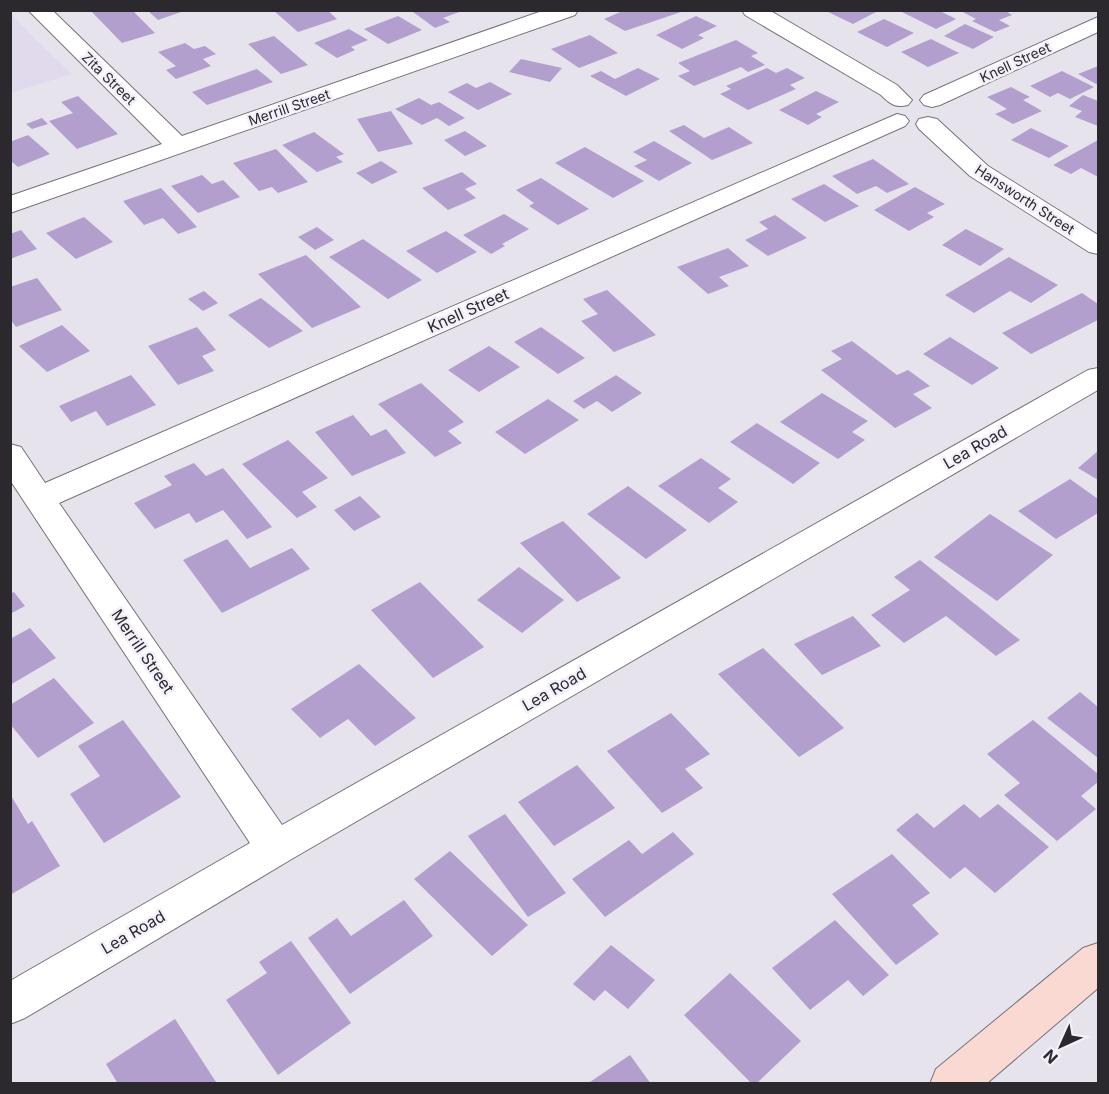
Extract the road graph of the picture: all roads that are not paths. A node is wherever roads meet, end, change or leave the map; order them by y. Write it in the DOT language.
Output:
graph roads {
  1 [pos="39,10"];
  2 [pos="567,10"];
  3 [pos="753,10"];
  4 [pos="1098,24"];
  5 [pos="898,111"];
  6 [pos="930,112"];
  7 [pos="178,146"];
  8 [pos="10,205"];
  9 [pos="1098,246"];
  10 [pos="1098,377"];
  11 [pos="10,455"];
  12 [pos="40,498"];
  13 [pos="276,848"];
  14 [pos="1098,962"];
  15 [pos="10,1004"];
  16 [pos="952,1083"];
  1 -- 7 [label="street, Zita Street"];
  2 -- 7 [label="street, Merrill Street"];
  3 -- 5 [label="street"];
  4 -- 6 [label="street, Knell Street"];
  5 -- 6 [label="street"];
  5 -- 12 [label="street, Knell Street"];
  6 -- 9 [label="street, Hansworth Street"];
  7 -- 8 [label="street, Merrill Street"];
  10 -- 13 [label="street, Lea Road"];
  11 -- 12 [label="street, Merrill Street"];
  12 -- 13 [label="street, Merrill Street"];
  13 -- 15 [label="street, Lea Road"];
  14 -- 16 [label="street"];
}
